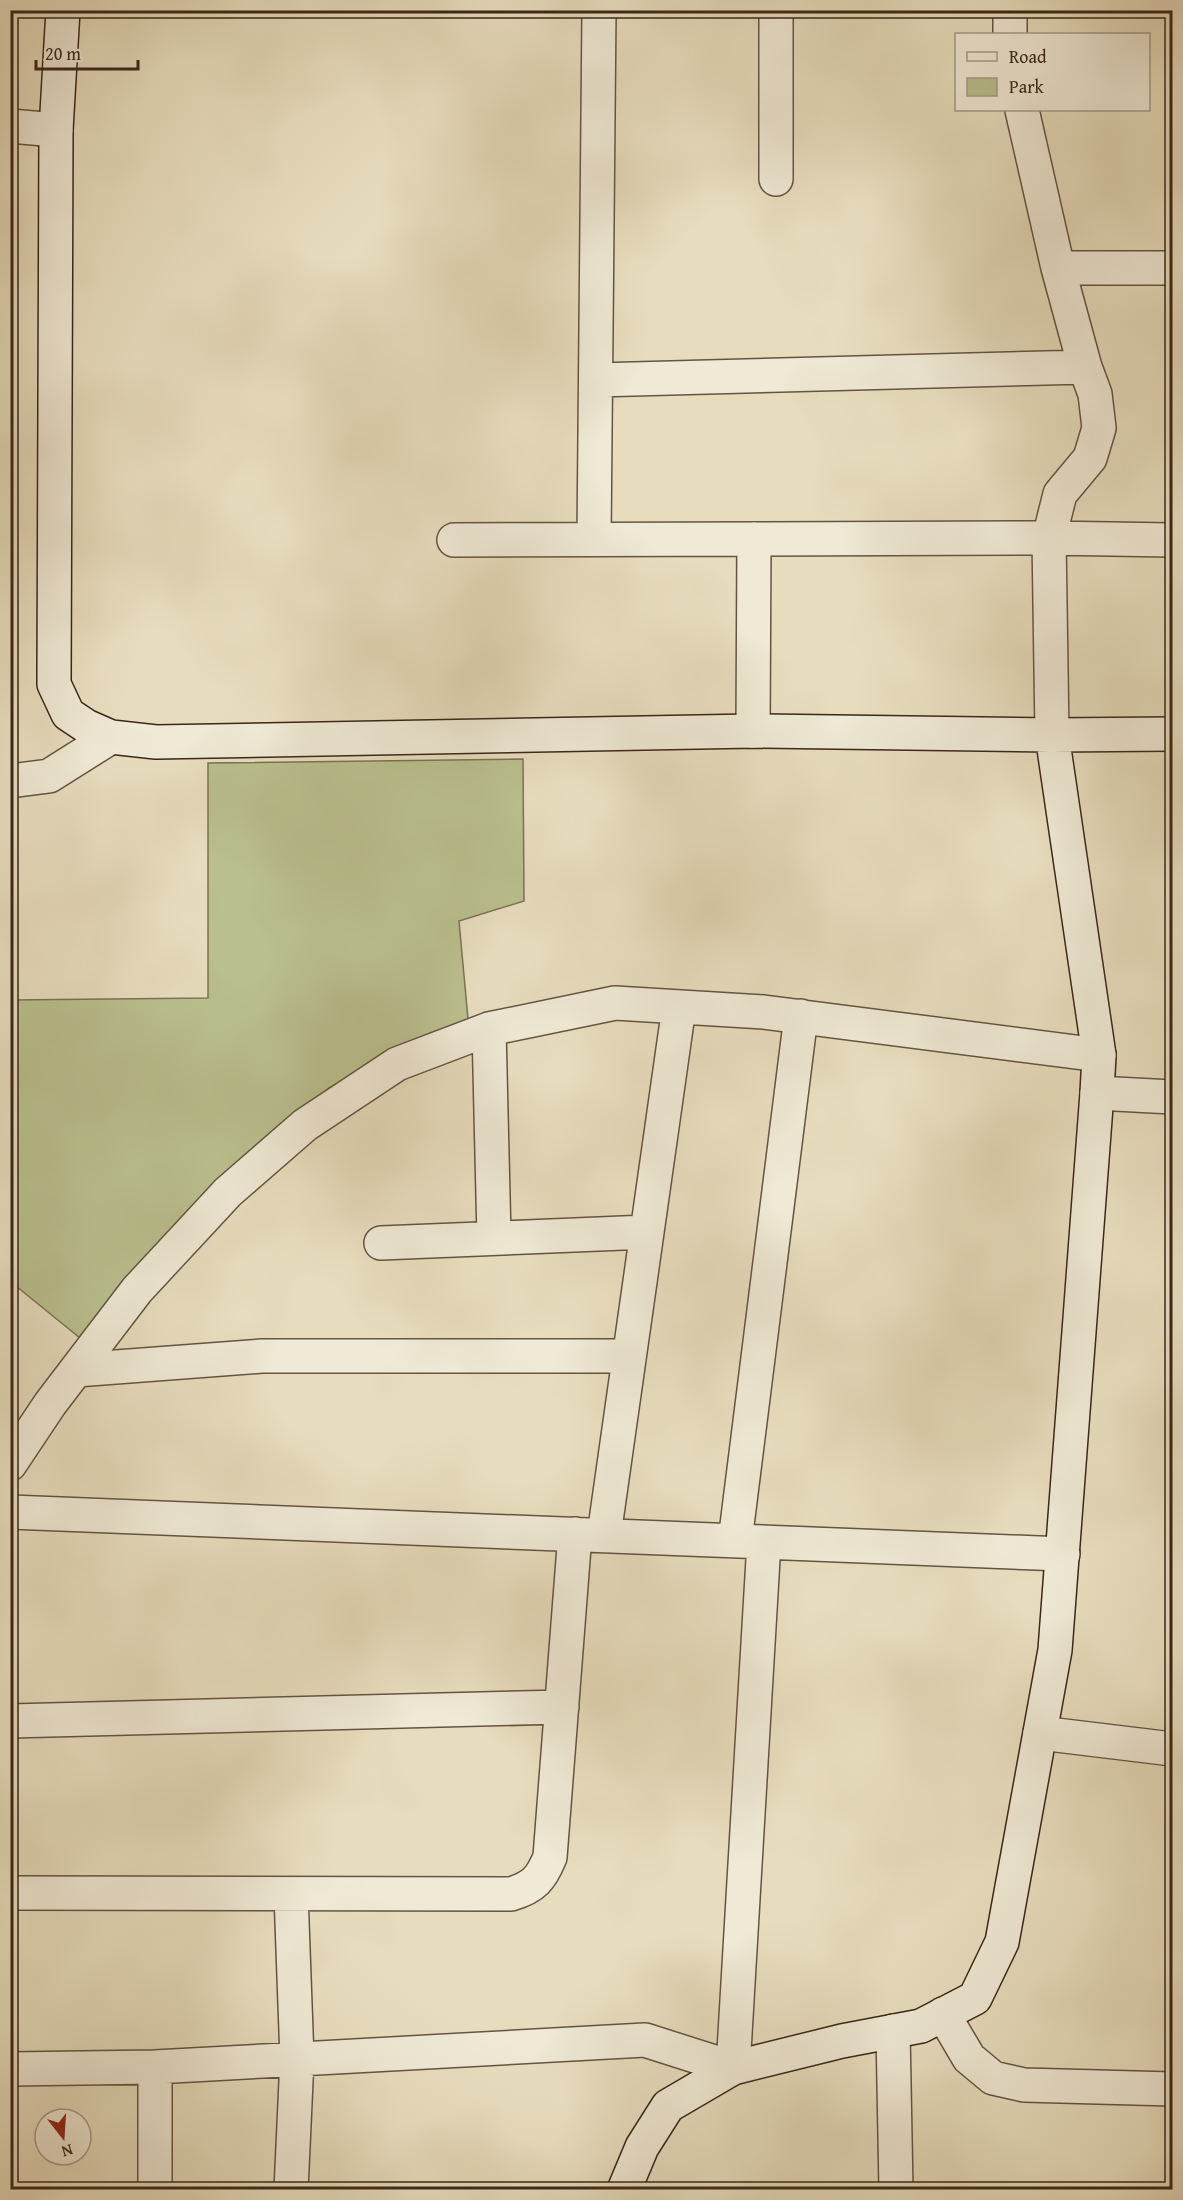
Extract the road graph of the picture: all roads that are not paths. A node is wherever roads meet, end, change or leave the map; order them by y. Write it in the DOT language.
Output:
graph roads {
  1 [pos="63,10"];
  2 [pos="600,10"];
  3 [pos="776,10"];
  4 [pos="1010,10"];
  5 [pos="1010,33"];
  6 [pos="1022,111"];
  7 [pos="10,126"];
  8 [pos="57,130"];
  9 [pos="776,179"];
  10 [pos="1058,268"];
  11 [pos="1173,268"];
  12 [pos="1085,367"];
  13 [pos="596,380"];
  14 [pos="754,538"];
  15 [pos="1049,538"];
  16 [pos="594,539"];
  17 [pos="454,540"];
  18 [pos="1173,540"];
  19 [pos="753,731"];
  20 [pos="1052,735"];
  21 [pos="1173,735"];
  22 [pos="111,737"];
  23 [pos="10,781"];
  24 [pos="679,1007"];
  25 [pos="801,1016"];
  26 [pos="489,1029"];
  27 [pos="1099,1055"];
  28 [pos="1097,1093"];
  29 [pos="1173,1097"];
  30 [pos="647,1232"];
  31 [pos="494,1238"];
  32 [pos="381,1243"];
  33 [pos="630,1356"];
  34 [pos="76,1370"];
  35 [pos="10,1464"];
  36 [pos="10,1512"];
  37 [pos="590,1535"];
  38 [pos="749,1541"];
  39 [pos="1063,1554"];
  40 [pos="562,1707"];
  41 [pos="10,1721"];
  42 [pos="1040,1732"];
  43 [pos="1173,1749"];
  44 [pos="10,1893"];
  45 [pos="291,1894"];
  46 [pos="943,2014"];
  47 [pos="893,2031"];
  48 [pos="297,2060"];
  49 [pos="155,2067"];
  50 [pos="733,2068"];
  51 [pos="10,2069"];
  52 [pos="1173,2089"];
  53 [pos="155,2190"];
  54 [pos="291,2190"];
  55 [pos="624,2190"];
  56 [pos="896,2190"];
  1 -- 8 [label="street"];
  2 -- 13 [label="street"];
  3 -- 9 [label="street"];
  4 -- 5 [label="street"];
  6 -- 10 [label="street"];
  7 -- 8 [label="street"];
  8 -- 22 [label="street"];
  10 -- 11 [label="street"];
  10 -- 12 [label="street"];
  12 -- 13 [label="street"];
  12 -- 15 [label="street"];
  13 -- 16 [label="street"];
  14 -- 15 [label="street"];
  14 -- 16 [label="street"];
  14 -- 19 [label="street"];
  15 -- 18 [label="street"];
  15 -- 20 [label="street"];
  16 -- 17 [label="street"];
  19 -- 20 [label="street"];
  19 -- 22 [label="street"];
  20 -- 21 [label="street"];
  20 -- 27 [label="street"];
  22 -- 23 [label="street"];
  24 -- 25 [label="street"];
  24 -- 26 [label="street"];
  24 -- 30 [label="street"];
  25 -- 27 [label="street"];
  25 -- 38 [label="street"];
  26 -- 31 [label="street"];
  26 -- 34 [label="street"];
  27 -- 28 [label="street"];
  28 -- 29 [label="street"];
  28 -- 39 [label="street"];
  30 -- 31 [label="street"];
  30 -- 33 [label="street"];
  31 -- 32 [label="street"];
  33 -- 34 [label="street"];
  33 -- 37 [label="street"];
  34 -- 35 [label="street"];
  36 -- 37 [label="street"];
  37 -- 38 [label="street"];
  37 -- 40 [label="street"];
  38 -- 39 [label="street"];
  38 -- 50 [label="street"];
  39 -- 42 [label="street"];
  40 -- 41 [label="street"];
  40 -- 45 [label="street"];
  42 -- 43 [label="street"];
  42 -- 46 [label="street"];
  44 -- 45 [label="street"];
  45 -- 48 [label="street"];
  46 -- 47 [label="street"];
  46 -- 52 [label="street"];
  47 -- 50 [label="street"];
  47 -- 56 [label="street"];
  48 -- 49 [label="street"];
  48 -- 50 [label="street"];
  48 -- 54 [label="street"];
  49 -- 51 [label="street"];
  49 -- 53 [label="street"];
  50 -- 55 [label="street"];
}
